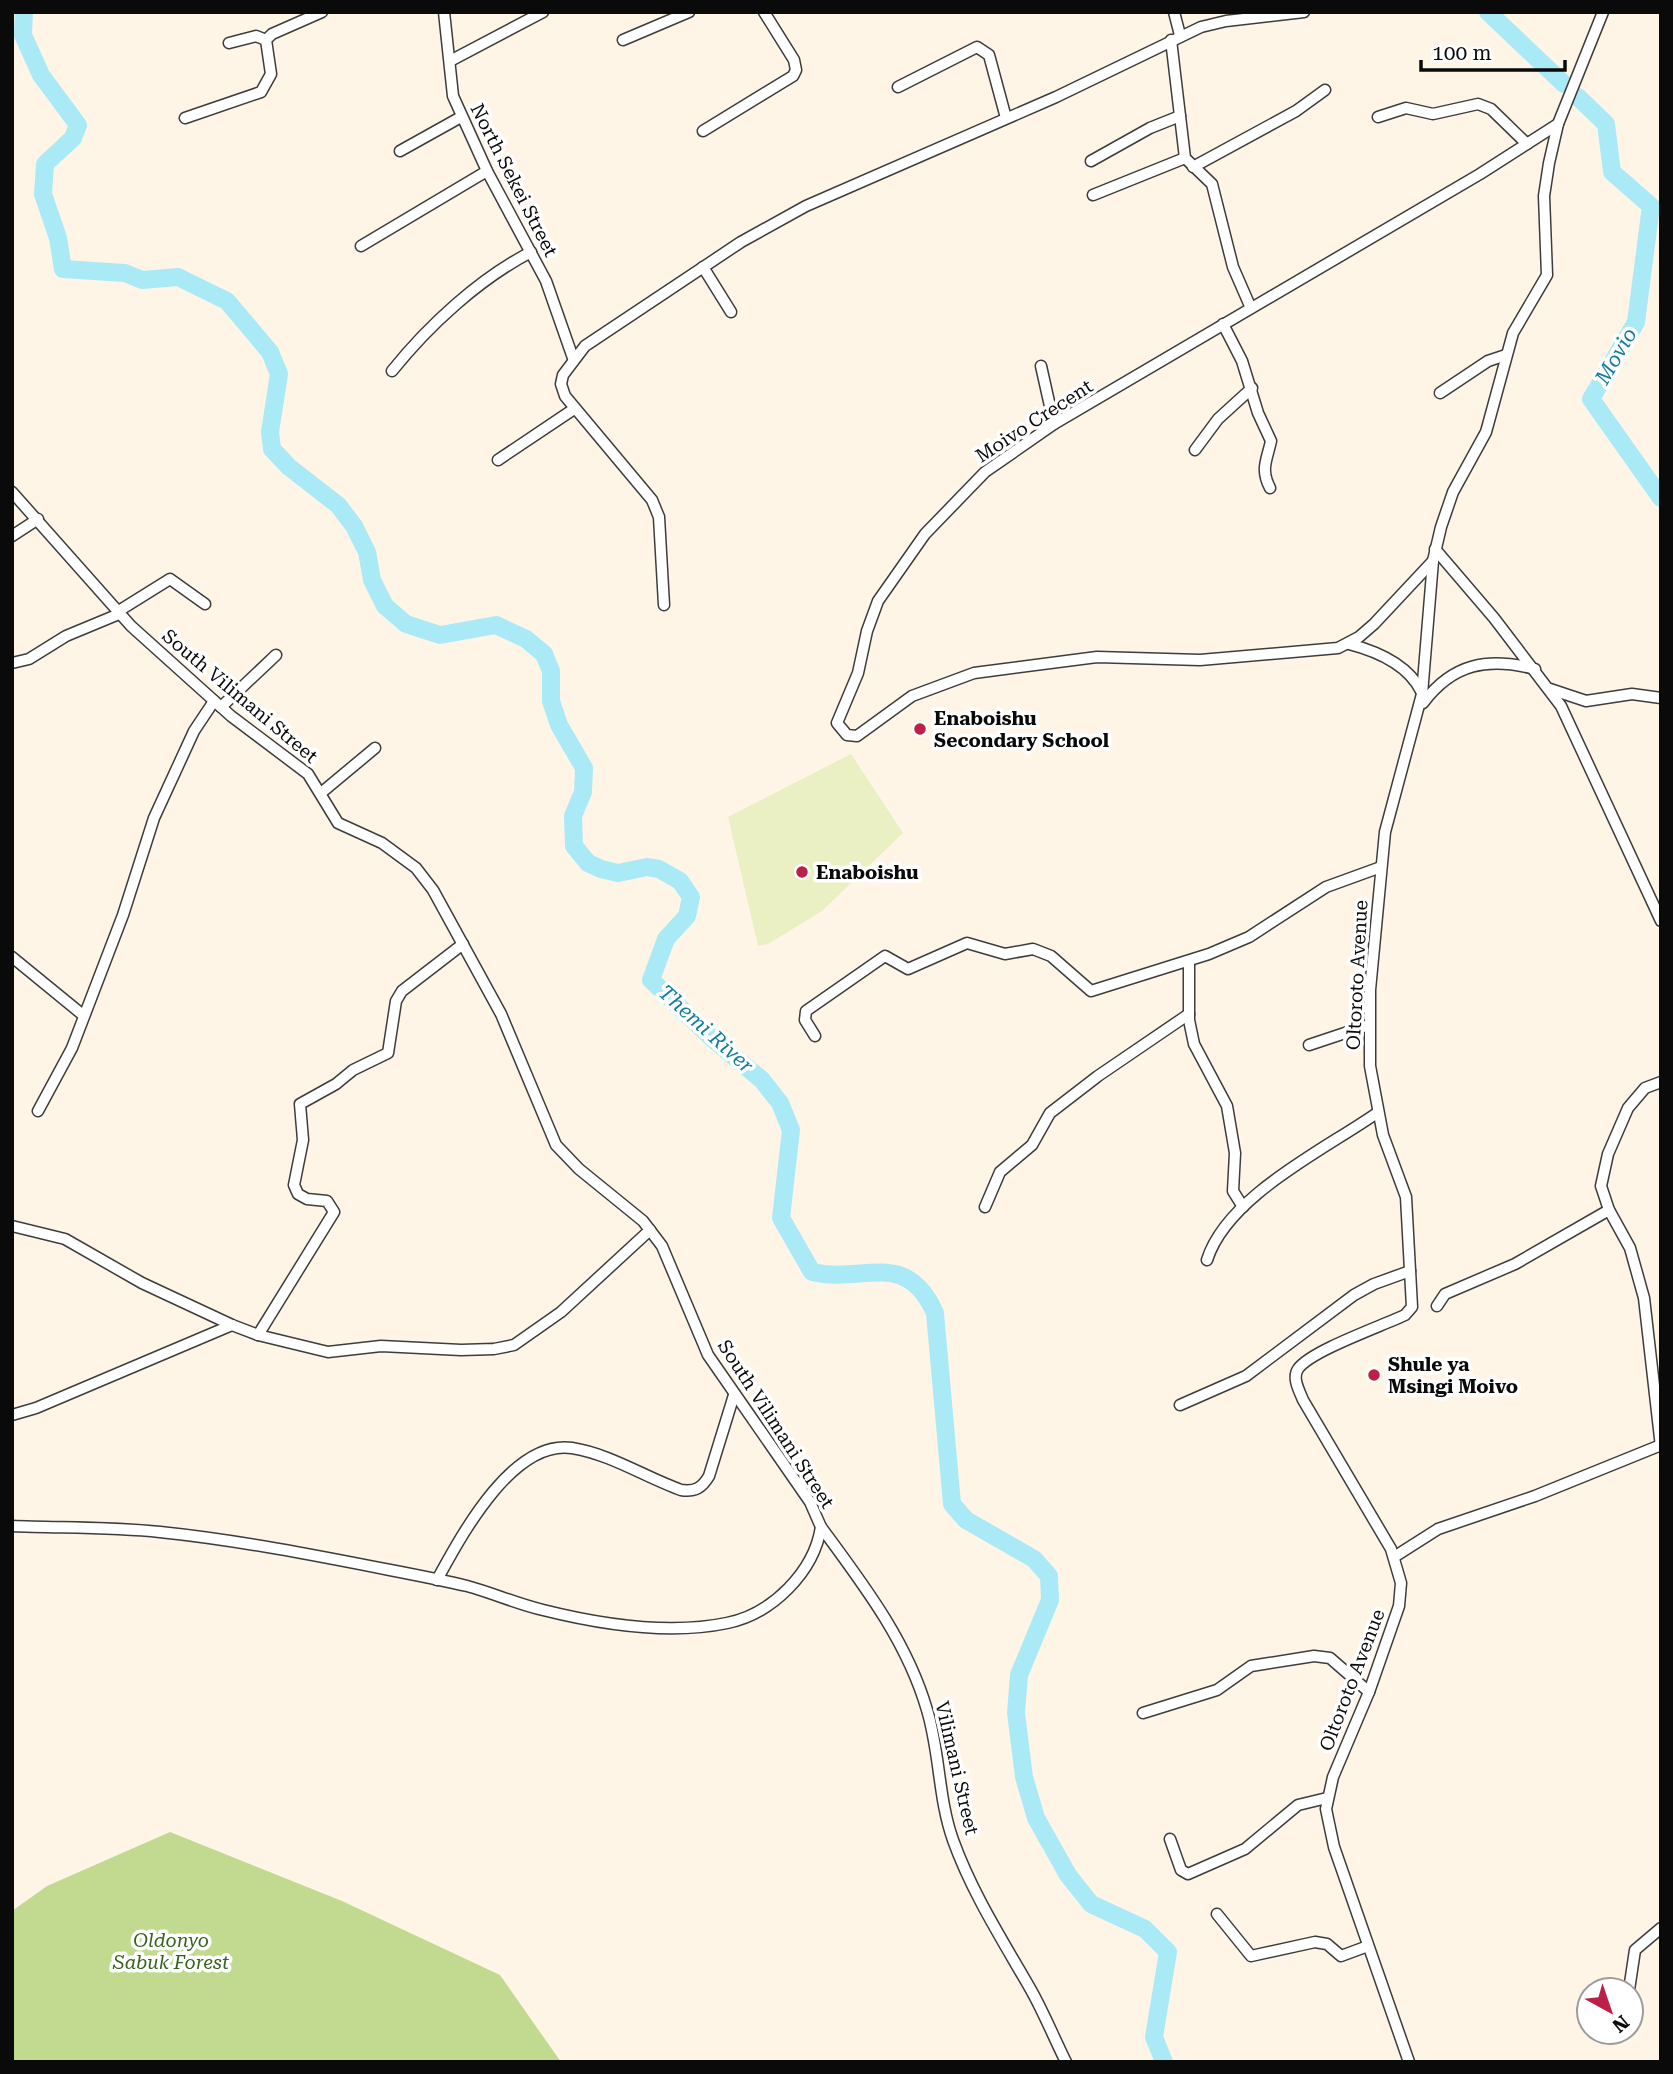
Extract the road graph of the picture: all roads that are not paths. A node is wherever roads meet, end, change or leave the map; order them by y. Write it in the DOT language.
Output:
graph roads {
  1 [pos="322,12"];
  2 [pos="444,12"];
  3 [pos="543,12"];
  4 [pos="689,12"];
  5 [pos="764,12"];
  6 [pos="1174,12"];
  7 [pos="1304,12"];
  8 [pos="1604,12"];
  9 [pos="1175,37"];
  10 [pos="266,40"];
  11 [pos="623,40"];
  12 [pos="229,43"];
  13 [pos="450,61"];
  14 [pos="898,86"];
  15 [pos="1325,90"];
  16 [pos="1180,116"];
  17 [pos="461,117"];
  18 [pos="1378,117"];
  19 [pos="185,118"];
  20 [pos="1006,118"];
  21 [pos="1558,124"];
  22 [pos="703,131"];
  23 [pos="1527,144"];
  24 [pos="400,151"];
  25 [pos="1091,161"];
  26 [pos="1189,163"];
  27 [pos="487,171"];
  28 [pos="1093,195"];
  29 [pos="361,246"];
  30 [pos="531,252"];
  31 [pos="703,267"];
  32 [pos="1250,306"];
  33 [pos="731,312"];
  34 [pos="1223,324"];
  35 [pos="1506,355"];
  36 [pos="573,358"];
  37 [pos="1041,366"];
  38 [pos="392,371"];
  39 [pos="1252,388"];
  40 [pos="1440,393"];
  41 [pos="574,409"];
  42 [pos="1054,424"];
  43 [pos="1195,450"];
  44 [pos="499,460"];
  45 [pos="1270,488"];
  46 [pos="12,492"];
  47 [pos="38,519"];
  48 [pos="12,536"];
  49 [pos="1435,549"];
  50 [pos="1433,561"];
  51 [pos="205,604"];
  52 [pos="664,605"];
  53 [pos="118,613"];
  54 [pos="1349,644"];
  55 [pos="276,655"];
  56 [pos="12,663"];
  57 [pos="1535,669"];
  58 [pos="1550,690"];
  59 [pos="1422,694"];
  60 [pos="1661,698"];
  61 [pos="217,704"];
  62 [pos="1418,709"];
  63 [pos="375,748"];
  64 [pos="321,793"];
  65 [pos="1381,867"];
  66 [pos="1661,921"];
  67 [pos="463,944"];
  68 [pos="12,957"];
  69 [pos="1189,961"];
  70 [pos="1189,1014"];
  71 [pos="83,1015"];
  72 [pos="1369,1025"];
  73 [pos="815,1037"];
  74 [pos="1309,1045"];
  75 [pos="1661,1082"];
  76 [pos="38,1111"];
  77 [pos="1377,1113"];
  78 [pos="985,1207"];
  79 [pos="1244,1207"];
  80 [pos="1609,1210"];
  81 [pos="12,1226"];
  82 [pos="650,1230"];
  83 [pos="1207,1260"];
  84 [pos="1410,1271"];
  85 [pos="1437,1306"];
  86 [pos="232,1325"];
  87 [pos="258,1335"];
  88 [pos="734,1395"];
  89 [pos="1180,1405"];
  90 [pos="12,1415"];
  91 [pos="1661,1446"];
  92 [pos="12,1526"];
  93 [pos="821,1527"];
  94 [pos="1394,1557"];
  95 [pos="437,1580"];
  96 [pos="1369,1692"];
  97 [pos="1143,1713"];
  98 [pos="1327,1798"];
  99 [pos="1170,1839"];
  100 [pos="1217,1914"];
  101 [pos="1661,1928"];
  102 [pos="1368,1946"];
  103 [pos="1631,1976"];
  104 [pos="1066,2062"];
  105 [pos="1409,2062"];
  1 -- 10 [label="street"];
  2 -- 13 [label="street, North Sekei Street"];
  3 -- 13 [label="street"];
  4 -- 11 [label="street"];
  5 -- 22 [label="street"];
  6 -- 9 [label="street"];
  7 -- 9 [label="street"];
  8 -- 21 [label="street, Oltoroto Avenue"];
  9 -- 16 [label="street"];
  9 -- 20 [label="street"];
  10 -- 12 [label="street"];
  10 -- 19 [label="street"];
  13 -- 17 [label="street, North Sekei Street"];
  14 -- 20 [label="street"];
  15 -- 26 [label="street"];
  16 -- 25 [label="street"];
  16 -- 26 [label="street"];
  17 -- 24 [label="street"];
  17 -- 27 [label="street, North Sekei Street"];
  18 -- 23 [label="street"];
  20 -- 31 [label="street"];
  21 -- 23 [label="street, Moivo Crecent"];
  21 -- 35 [label="street, Oltoroto Avenue"];
  23 -- 32 [label="street, Moivo Crecent"];
  26 -- 28 [label="street"];
  26 -- 32 [label="street"];
  27 -- 29 [label="street"];
  27 -- 30 [label="street, North Sekei Street"];
  30 -- 36 [label="street, North Sekei Street"];
  30 -- 38 [label="street"];
  31 -- 33 [label="street"];
  31 -- 36 [label="street"];
  32 -- 34 [label="street, Moivo Crecent"];
  34 -- 39 [label="street"];
  34 -- 42 [label="street, Moivo Crecent"];
  35 -- 40 [label="street"];
  35 -- 49 [label="street, Oltoroto Avenue"];
  36 -- 41 [label="street"];
  37 -- 42 [label="street"];
  39 -- 43 [label="street"];
  39 -- 45 [label="street"];
  41 -- 44 [label="street"];
  41 -- 52 [label="street"];
  42 -- 54 [label="street, Moivo Crecent"];
  46 -- 47 [label="street, South Vilimani Street"];
  47 -- 48 [label="street"];
  47 -- 53 [label="street, South Vilimani Street"];
  49 -- 50 [label="street, Oltoroto Avenue"];
  49 -- 57 [label="street"];
  50 -- 54 [label="street, Moivo Crecent"];
  50 -- 59 [label="street, Oltoroto Avenue"];
  51 -- 53 [label="street"];
  53 -- 56 [label="street"];
  53 -- 61 [label="street, South Vilimani Street"];
  54 -- 59 [label="street"];
  55 -- 61 [label="street"];
  57 -- 58 [label="street"];
  57 -- 62 [label="street"];
  58 -- 60 [label="street"];
  58 -- 66 [label="street"];
  59 -- 62 [label="street, Oltoroto Avenue"];
  61 -- 64 [label="street, South Vilimani Street"];
  61 -- 71 [label="street"];
  62 -- 65 [label="street, Oltoroto Avenue"];
  63 -- 64 [label="street"];
  64 -- 67 [label="street, South Vilimani Street"];
  65 -- 69 [label="street"];
  65 -- 72 [label="street, Oltoroto Avenue"];
  67 -- 82 [label="street, South Vilimani Street"];
  67 -- 87 [label="street"];
  68 -- 71 [label="street"];
  69 -- 70 [label="street"];
  69 -- 73 [label="street"];
  70 -- 78 [label="street"];
  70 -- 79 [label="street"];
  71 -- 76 [label="street"];
  72 -- 74 [label="street"];
  72 -- 77 [label="street, Oltoroto Avenue"];
  75 -- 80 [label="street"];
  77 -- 79 [label="street"];
  77 -- 84 [label="street, Oltoroto Avenue"];
  79 -- 83 [label="street"];
  80 -- 85 [label="street"];
  80 -- 91 [label="street"];
  81 -- 86 [label="street"];
  82 -- 87 [label="street"];
  82 -- 88 [label="street, South Vilimani Street"];
  84 -- 89 [label="street"];
  84 -- 94 [label="street, Oltoroto Avenue"];
  86 -- 87 [label="street"];
  86 -- 90 [label="street"];
  88 -- 93 [label="street, South Vilimani Street"];
  88 -- 95 [label="street"];
  91 -- 94 [label="street"];
  92 -- 95 [label="street, South Vilimani Street"];
  93 -- 95 [label="street, South Vilimani Street"];
  93 -- 104 [label="street, Vilimani Street"];
  94 -- 96 [label="street, Oltoroto Avenue"];
  96 -- 97 [label="street"];
  96 -- 98 [label="street, Oltoroto Avenue"];
  98 -- 99 [label="street"];
  98 -- 102 [label="street, Oltoroto Avenue"];
  100 -- 102 [label="street"];
  101 -- 103 [label="street"];
  102 -- 105 [label="street, Oltoroto Avenue"];
}
